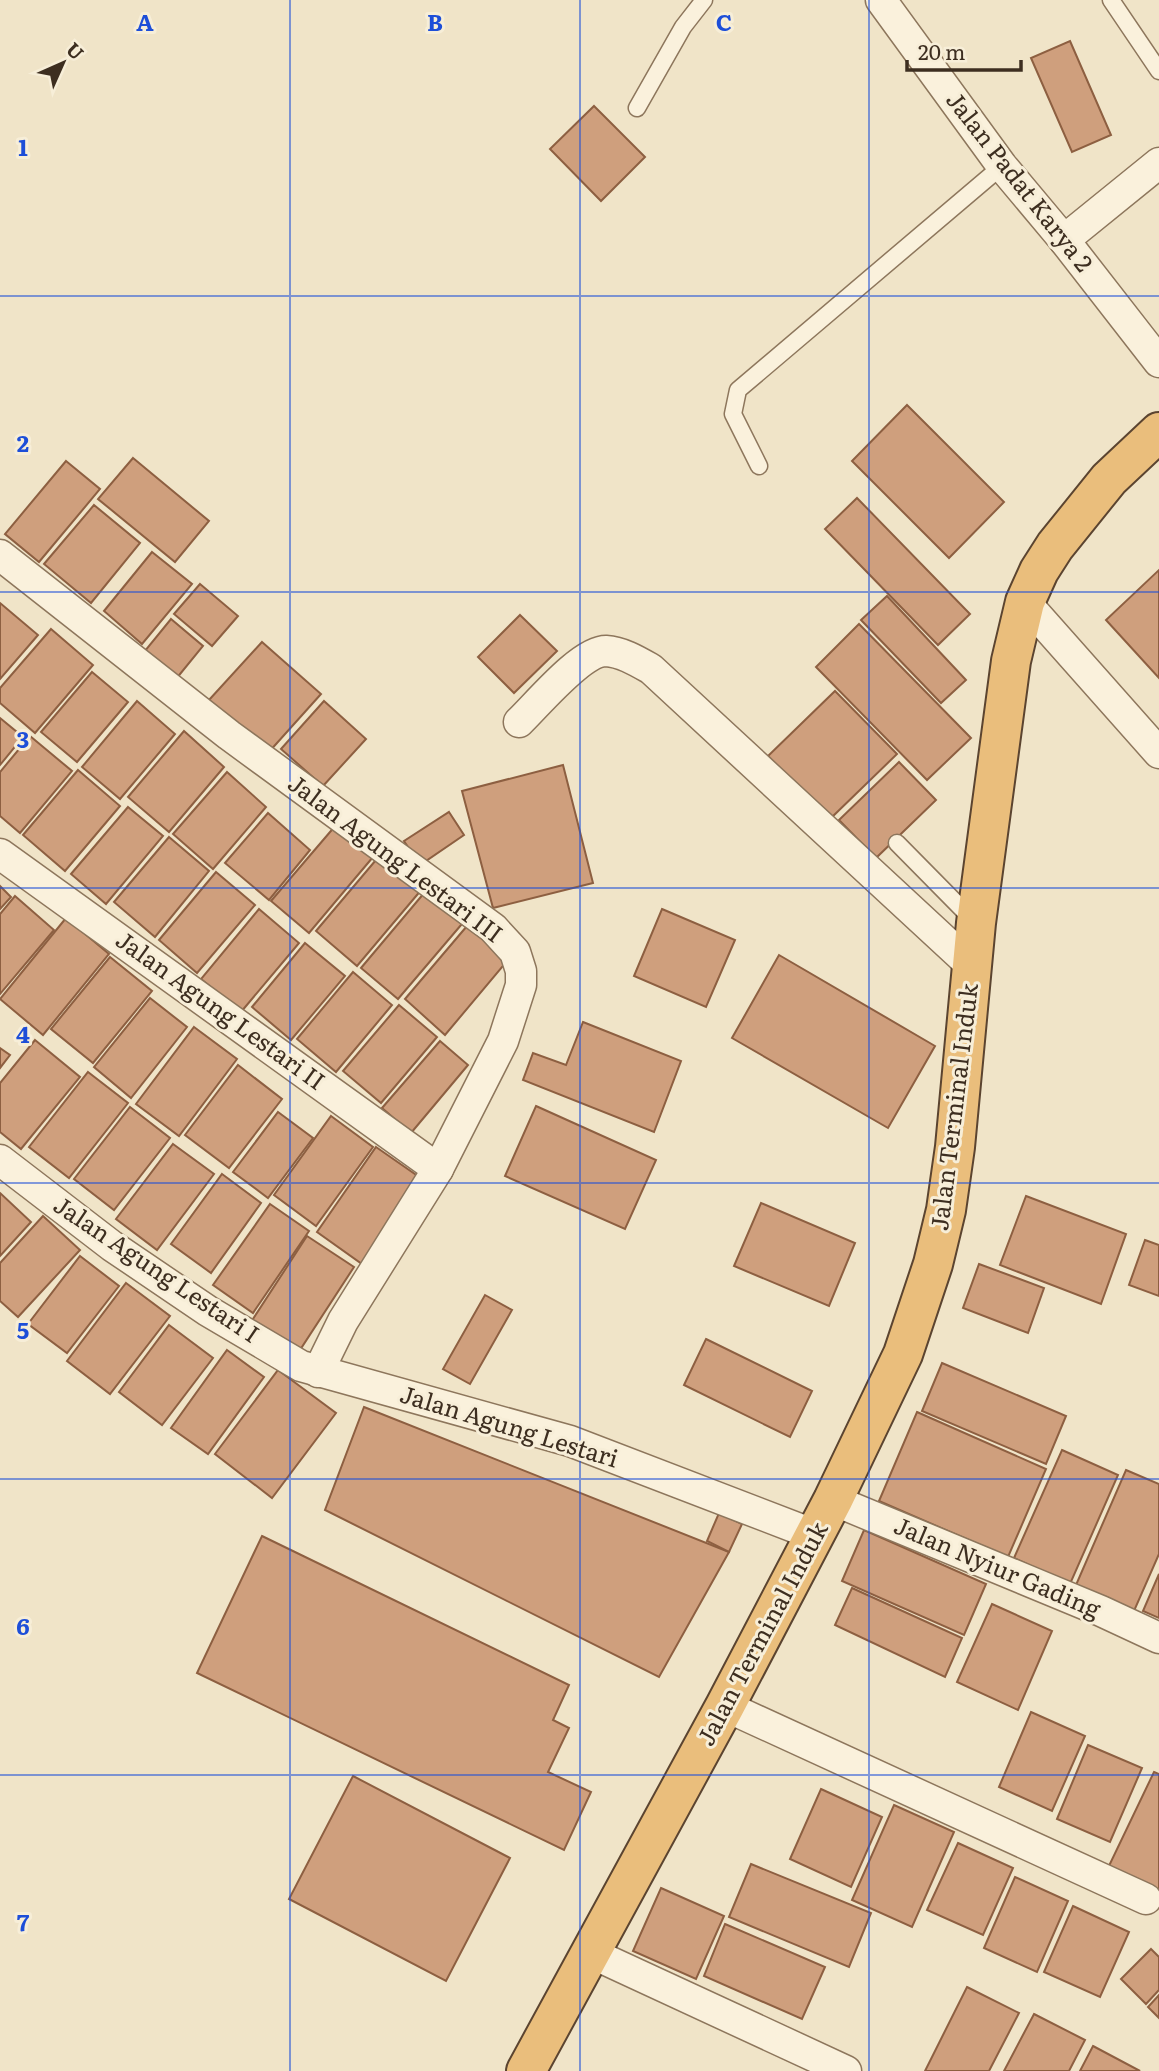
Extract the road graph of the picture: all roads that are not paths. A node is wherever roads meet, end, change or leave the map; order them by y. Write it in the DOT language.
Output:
graph roads {
  1 [pos="704,0"];
  2 [pos="881,0"];
  3 [pos="1111,0"];
  4 [pos="1159,71"];
  5 [pos="637,107"];
  6 [pos="1159,163"];
  7 [pos="1002,166"];
  8 [pos="1064,240"];
  9 [pos="1159,362"];
  10 [pos="1159,432"];
  11 [pos="759,466"];
  12 [pos="0,555"];
  13 [pos="1025,601"];
  14 [pos="519,722"];
  15 [pos="1159,753"];
  16 [pos="897,843"];
  17 [pos="0,855"];
  18 [pos="976,923"];
  19 [pos="972,966"];
  20 [pos="0,1160"];
  21 [pos="438,1169"];
  22 [pos="318,1372"];
  23 [pos="833,1500"];
  24 [pos="815,1535"];
  25 [pos="1159,1638"];
  26 [pos="725,1706"];
  27 [pos="1146,1899"];
  28 [pos="592,1953"];
  29 [pos="526,2071"];
  30 [pos="846,2071"];
  1 -- 5 [label="lane"];
  2 -- 7 [label="street, Jalan Padat Karya 2"];
  3 -- 4 [label="lane"];
  6 -- 8 [label="street"];
  7 -- 8 [label="street, Jalan Padat Karya 2"];
  7 -- 11 [label="lane"];
  8 -- 9 [label="street, Jalan Padat Karya 2"];
  10 -- 13 [label="highway, Jalan Terminal Induk"];
  12 -- 21 [label="street, Jalan Agung Lestari III"];
  13 -- 15 [label="street"];
  13 -- 18 [label="highway, Jalan Terminal Induk"];
  14 -- 19 [label="street"];
  16 -- 18 [label="lane"];
  17 -- 21 [label="street, Jalan Agung Lestari II"];
  18 -- 19 [label="highway, Jalan Terminal Induk"];
  19 -- 23 [label="highway, Jalan Terminal Induk"];
  20 -- 22 [label="street, Jalan Agung Lestari I"];
  21 -- 22 [label="street, Jalan Agung Lestari III"];
  22 -- 24 [label="street, Jalan Agung Lestari"];
  23 -- 24 [label="highway, Jalan Terminal Induk"];
  23 -- 25 [label="street, Jalan Nyiur Gading"];
  24 -- 26 [label="highway, Jalan Terminal Induk"];
  26 -- 27 [label="street"];
  26 -- 28 [label="highway, Jalan Terminal Induk"];
  28 -- 29 [label="highway, Jalan Terminal Induk"];
  28 -- 30 [label="street"];
}
